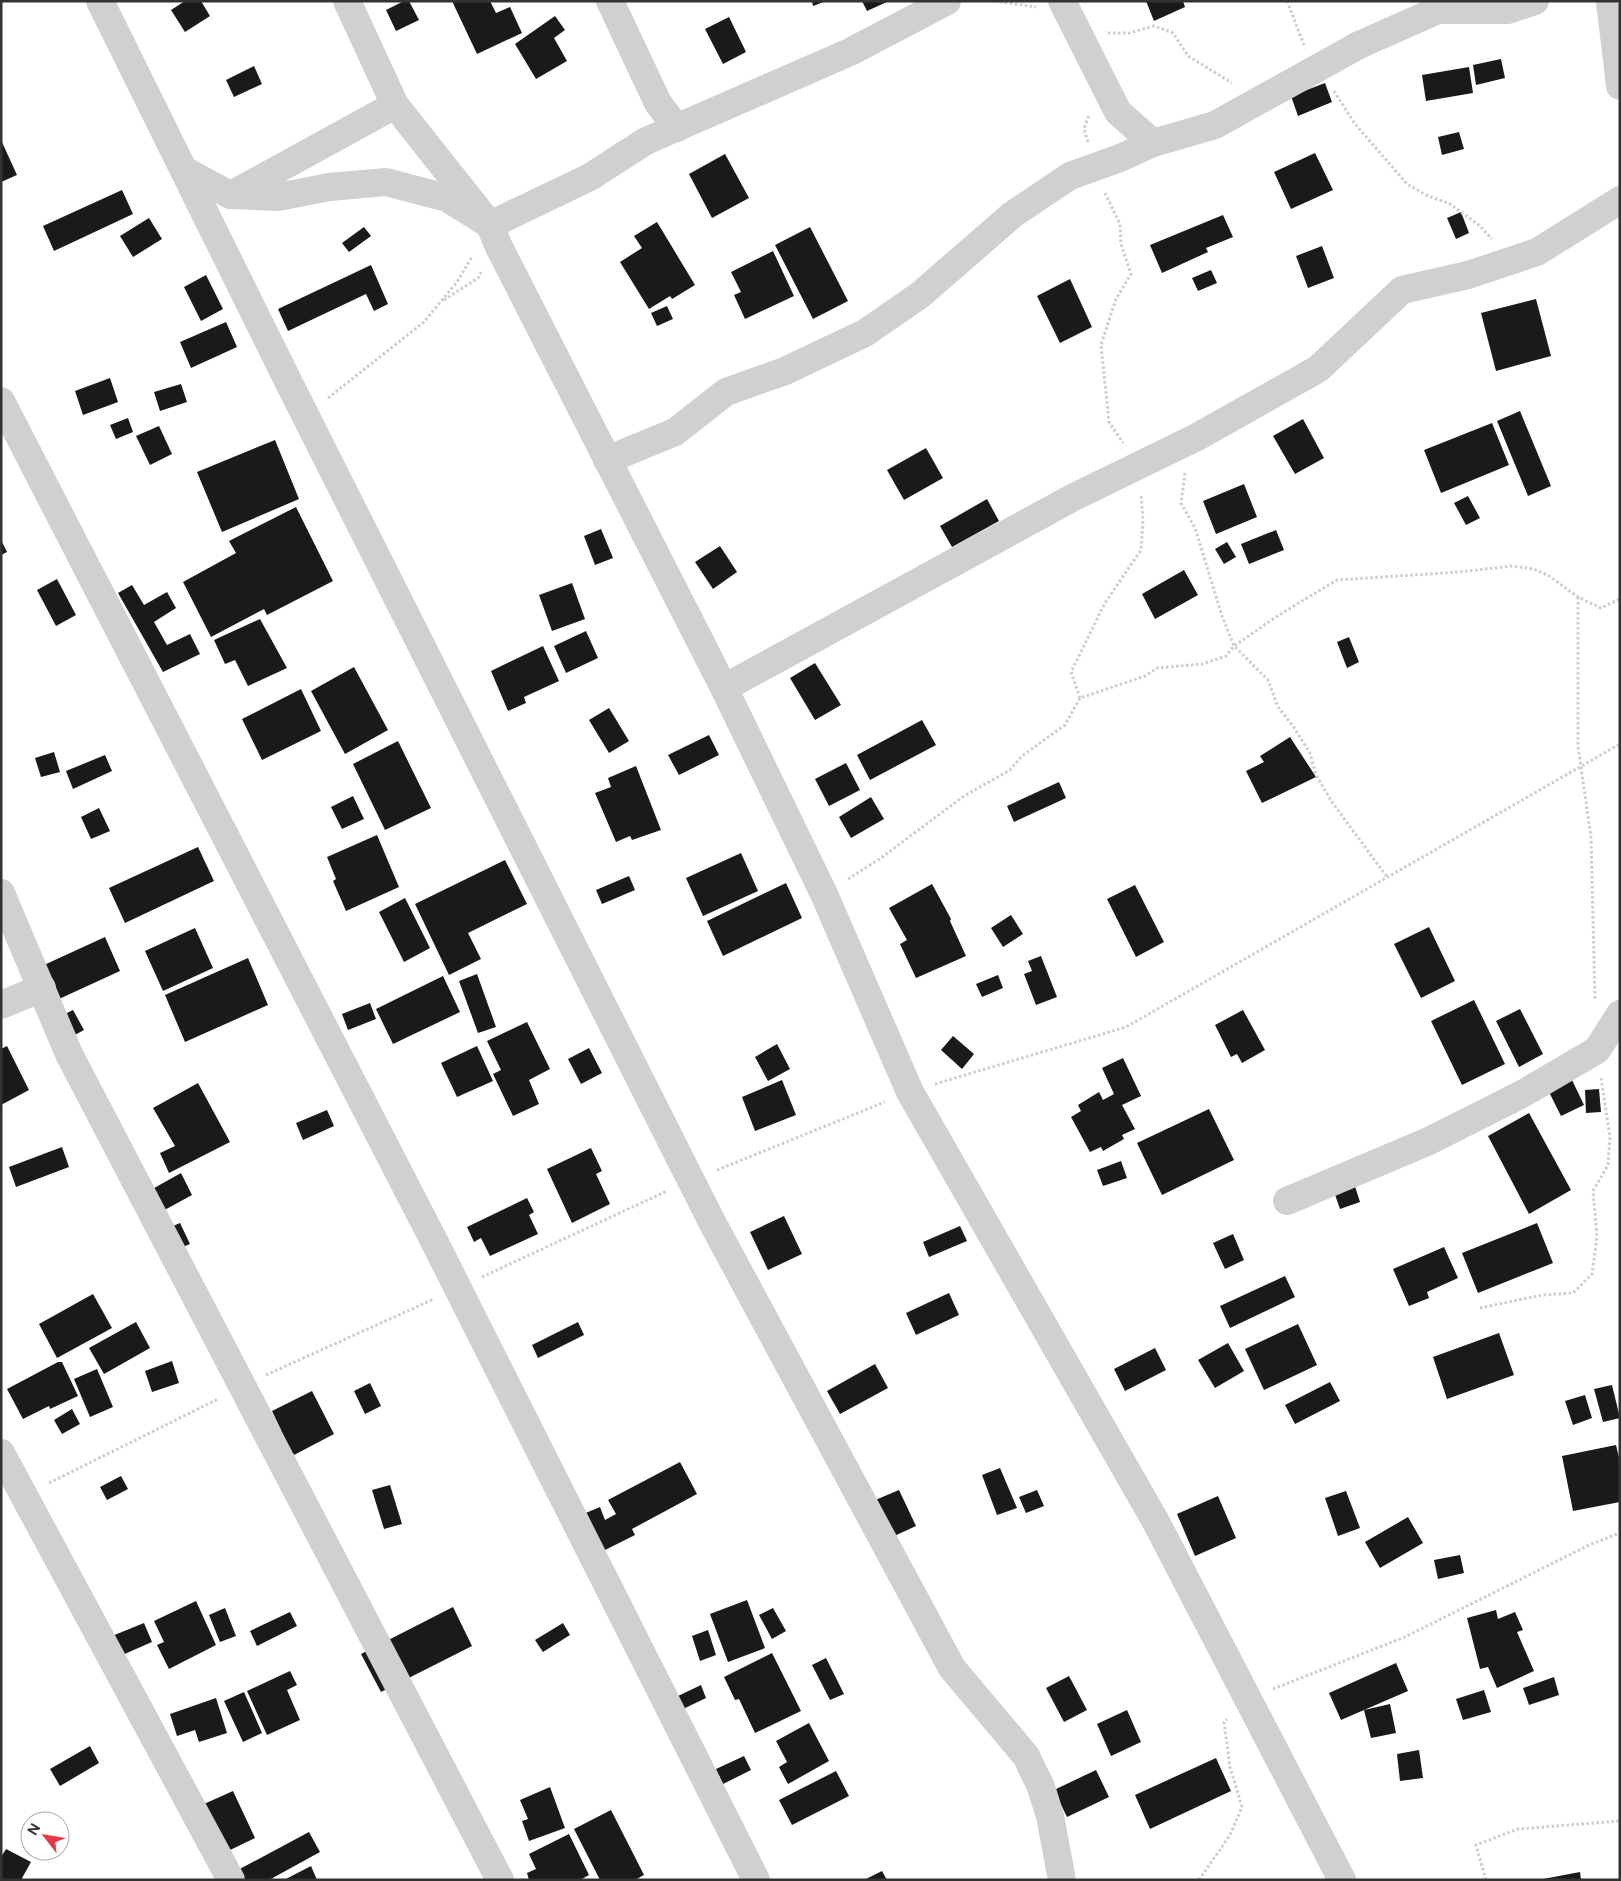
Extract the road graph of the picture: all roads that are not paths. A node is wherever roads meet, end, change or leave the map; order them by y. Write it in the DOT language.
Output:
graph roads {
  1 [pos="347,1"];
  2 [pos="610,1"];
  3 [pos="947,1"];
  4 [pos="1535,1"];
  5 [pos="1610,1"];
  6 [pos="97,5"];
  7 [pos="1068,13"];
  8 [pos="1620,86"];
  9 [pos="395,106"];
  10 [pos="677,128"];
  11 [pos="1152,143"];
  12 [pos="184,170"];
  13 [pos="230,195"];
  14 [pos="1620,200"];
  15 [pos="203,209"];
  16 [pos="488,229"];
  17 [pos="1,401"];
  18 [pos="608,460"];
  19 [pos="724,688"];
  20 [pos="1,893"];
  21 [pos="42,988"];
  22 [pos="1,1005"];
  23 [pos="1620,1014"];
  24 [pos="1287,1201"];
  25 [pos="1,1453"];
  26 [pos="231,1880"];
  27 [pos="500,1880"];
  28 [pos="756,1880"];
  29 [pos="1062,1880"];
  30 [pos="1342,1880"];
  1 -- 9 [label="street"];
  2 -- 10 [label="street"];
  3 -- 10 [label="street"];
  4 -- 11 [label="street"];
  5 -- 8 [label="street"];
  6 -- 12 [label="street"];
  7 -- 11 [label="street"];
  9 -- 13 [label="street"];
  9 -- 16 [label="street"];
  10 -- 16 [label="street"];
  11 -- 18 [label="street"];
  12 -- 13 [label="street"];
  12 -- 15 [label="street"];
  13 -- 15 [label="street"];
  13 -- 16 [label="street"];
  14 -- 19 [label="street"];
  15 -- 29 [label="street"];
  16 -- 18 [label="street"];
  17 -- 28 [label="street"];
  18 -- 19 [label="street"];
  19 -- 30 [label="street"];
  20 -- 21 [label="street"];
  21 -- 22 [label="street"];
  21 -- 27 [label="street"];
  23 -- 24 [label="street"];
  25 -- 26 [label="street"];
}
